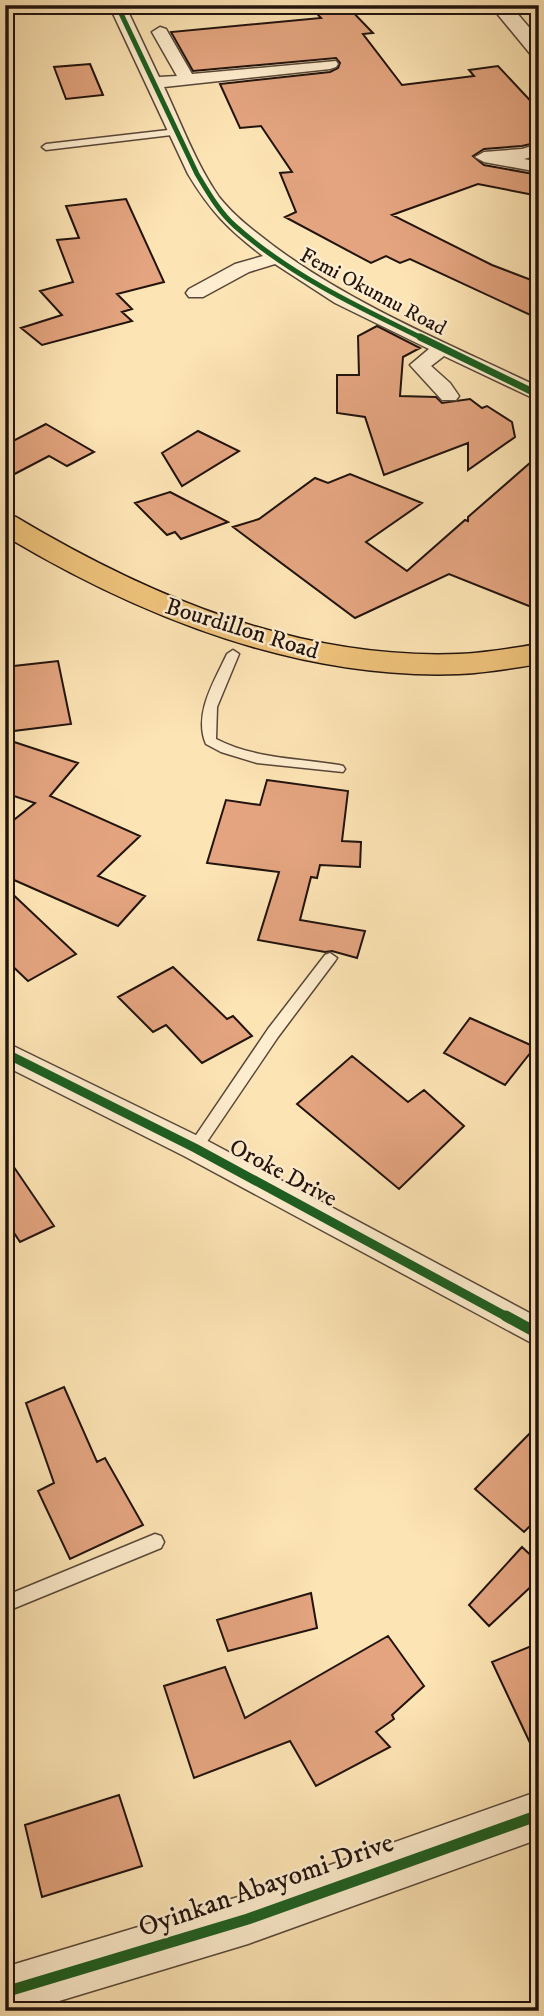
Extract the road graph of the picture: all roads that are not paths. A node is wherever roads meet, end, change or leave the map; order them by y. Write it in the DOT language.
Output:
graph roads {
  1 [pos="117,5"];
  2 [pos="499,5"];
  3 [pos="160,32"];
  4 [pos="539,52"];
  5 [pos="330,64"];
  6 [pos="187,79"];
  7 [pos="153,82"];
  8 [pos="177,132"];
  9 [pos="46,147"];
  10 [pos="539,149"];
  11 [pos="539,167"];
  12 [pos="275,258"];
  13 [pos="197,293"];
  14 [pos="443,348"];
  15 [pos="539,395"];
  16 [pos="449,396"];
  17 [pos="5,523"];
  18 [pos="5,547"];
  19 [pos="233,654"];
  20 [pos="539,654"];
  21 [pos="539,676"];
  22 [pos="339,769"];
  23 [pos="330,958"];
  24 [pos="5,1053"];
  25 [pos="195,1147"];
  26 [pos="539,1334"];
  27 [pos="155,1542"];
  28 [pos="5,1604"];
  29 [pos="539,1815"];
  30 [pos="5,1992"];
  1 -- 7 [label="street, Femi Okunnu Road"];
  2 -- 4 [label="street"];
  3 -- 6 [label="street"];
  5 -- 6 [label="street"];
  6 -- 7 [label="street"];
  7 -- 8 [label="street, Femi Okunnu Road"];
  8 -- 9 [label="lane"];
  8 -- 12 [label="street, Femi Okunnu Road"];
  10 -- 11 [label="street"];
  12 -- 13 [label="street"];
  12 -- 14 [label="street, Femi Okunnu Road"];
  14 -- 15 [label="street, Femi Okunnu Road"];
  14 -- 16 [label="street"];
  17 -- 20 [label="main road, Bourdillon Road"];
  18 -- 19 [label="main road, Bourdillon Road"];
  19 -- 21 [label="main road, Bourdillon Road"];
  19 -- 22 [label="lane"];
  23 -- 25 [label="lane"];
  24 -- 25 [label="street, Oroke Drive"];
  25 -- 26 [label="street, Oroke Drive"];
  27 -- 28 [label="lane"];
  29 -- 30 [label="street, Oyinkan Abayomi Drive"];
}
